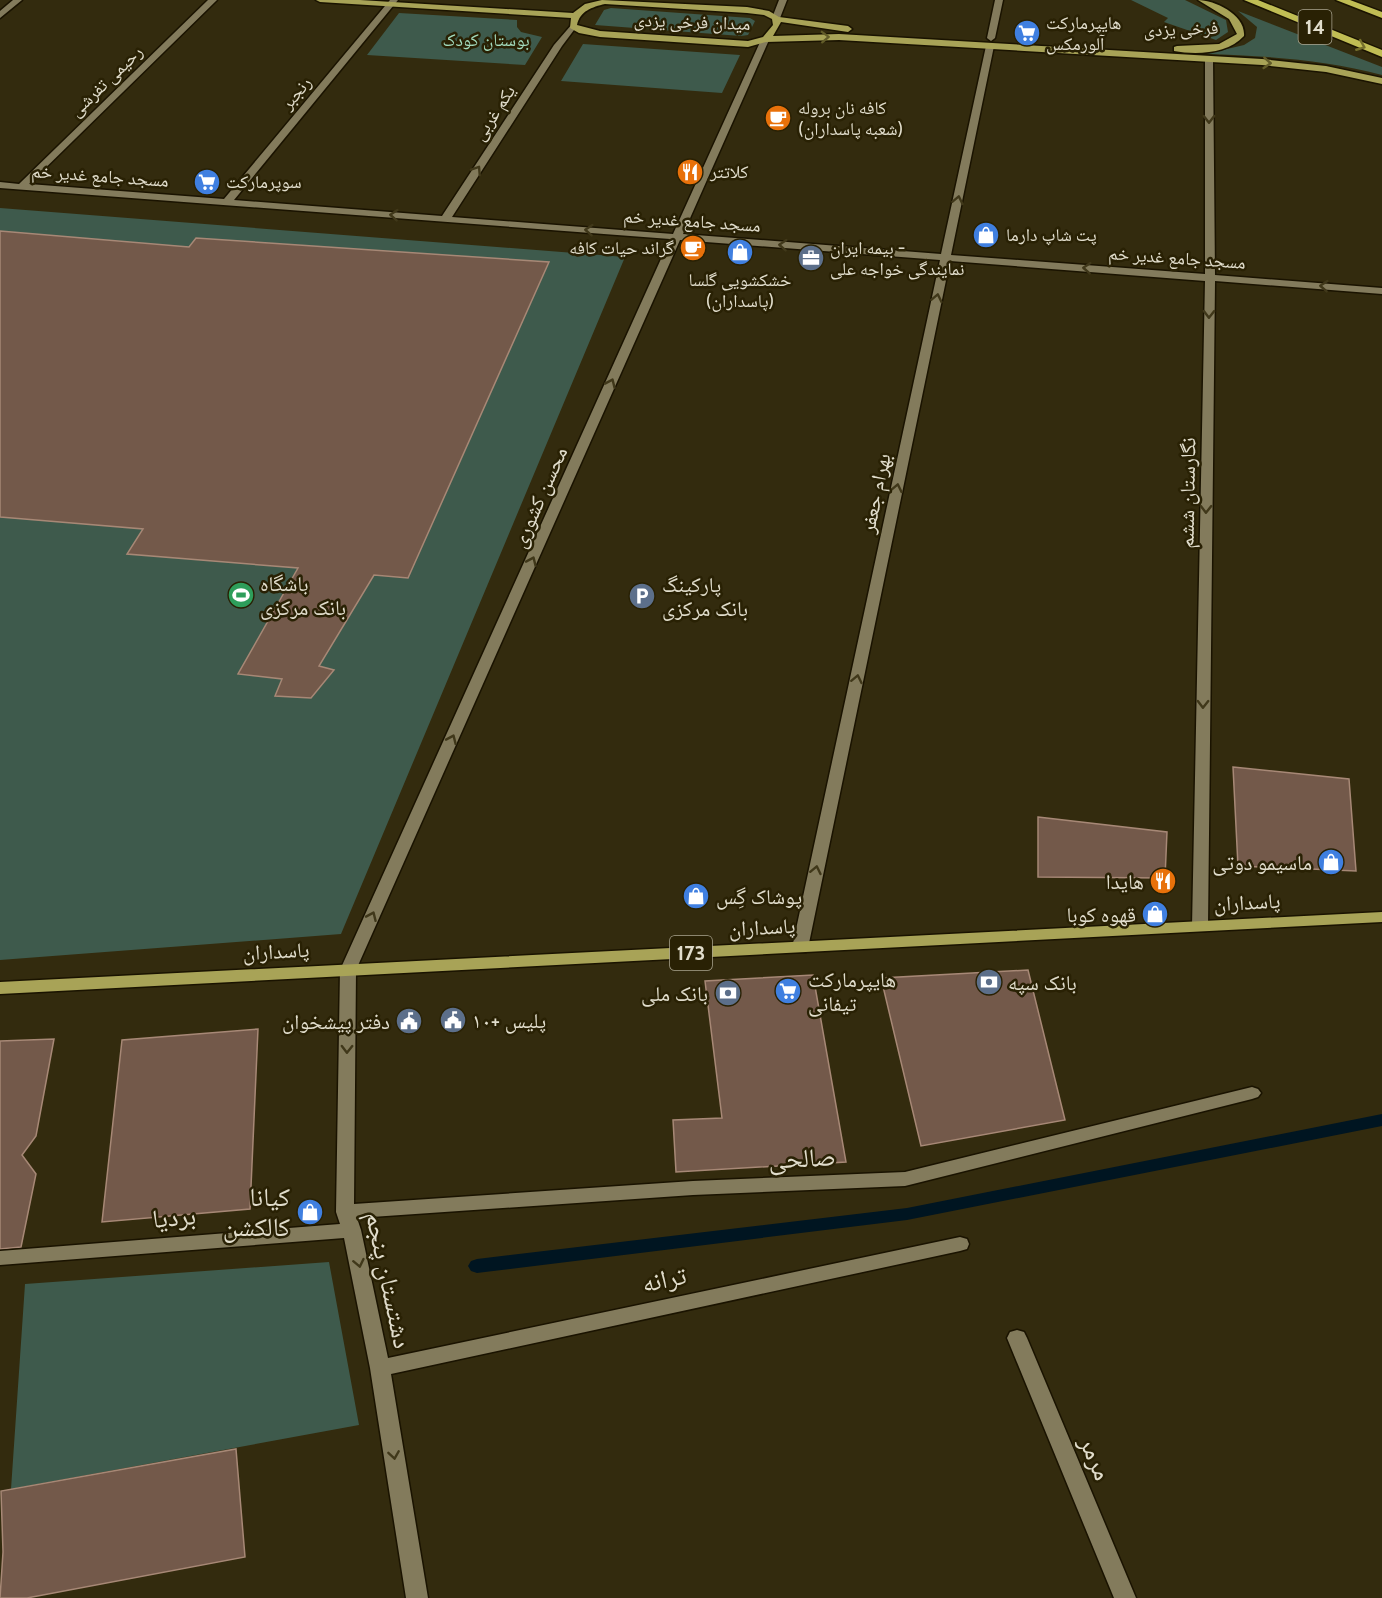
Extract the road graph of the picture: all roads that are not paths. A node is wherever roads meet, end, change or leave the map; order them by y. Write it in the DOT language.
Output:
graph roads {
  1 [pos="18,0"];
  2 [pos="213,0"];
  3 [pos="320,0"];
  4 [pos="783,0"];
  5 [pos="999,0"];
  6 [pos="1202,0"];
  7 [pos="1249,0"];
  8 [pos="1341,0"];
  9 [pos="392,2"];
  10 [pos="589,2"];
  11 [pos="0,15"];
  12 [pos="1382,15"];
  13 [pos="576,16"];
  14 [pos="776,19"];
  15 [pos="573,26"];
  16 [pos="766,40"];
  17 [pos="990,42"];
  18 [pos="1382,54"];
  19 [pos="1209,60"];
  20 [pos="1382,81"];
  21 [pos="0,185"];
  22 [pos="22,186"];
  23 [pos="227,202"];
  24 [pos="445,219"];
  25 [pos="677,237"];
  26 [pos="946,257"];
  27 [pos="1210,277"];
  28 [pos="1382,291"];
  29 [pos="1382,917"];
  30 [pos="1200,927"];
  31 [pos="800,948"];
  32 [pos="348,970"];
  33 [pos="0,988"];
  34 [pos="1252,1093"];
  35 [pos="348,1221"];
  36 [pos="960,1244"];
  37 [pos="0,1258"];
  38 [pos="1017,1338"];
  39 [pos="380,1368"];
  40 [pos="417,1598"];
  41 [pos="1125,1598"];
  1 -- 11 [label="street"];
  2 -- 22 [label="street, رحیمی تفرشی"];
  3 -- 9 [label="main road"];
  4 -- 14 [label="street"];
  5 -- 17 [label="street, بهرام جعفر"];
  6 -- 17 [label="main road, فرخی یزدی"];
  7 -- 18 [label="highway, 14, one-way"];
  8 -- 12 [label="highway, 14"];
  9 -- 13 [label="main road"];
  9 -- 23 [label="street, رنجبر"];
  10 -- 13 [label="main road, میدان فرخی یزدی"];
  10 -- 14 [label="main road, میدان فرخی یزدی"];
  13 -- 15 [label="main road"];
  14 -- 16 [label="main road, میدان فرخی یزدی"];
  14 -- 17 [label="main road, فرخی یزدی"];
  15 -- 16 [label="main road, میدان فرخی یزدی"];
  24 -- 15 [label="street, یکم غربی, one-way"];
  16 -- 17 [label="main road, فرخی یزدی, one-way"];
  16 -- 25 [label="street, محسن کشوری"];
  17 -- 19 [label="main road, فرخی یزدی"];
  26 -- 17 [label="street, بهرام جعفر, one-way"];
  19 -- 20 [label="main road, فرخی یزدی, one-way"];
  19 -- 27 [label="street, نگارستان ششم, one-way"];
  21 -- 22 [label="street, مسجد جامع غدیر خم"];
  22 -- 23 [label="street, مسجد جامع غدیر خم"];
  24 -- 23 [label="street, مسجد جامع غدیر خم, one-way"];
  25 -- 24 [label="street, مسجد جامع غدیر خم, one-way"];
  26 -- 25 [label="street, مسجد جامع غدیر خم, one-way"];
  32 -- 25 [label="street, محسن کشوری, one-way"];
  27 -- 26 [label="street, مسجد جامع غدیر خم, one-way"];
  31 -- 26 [label="street, بهرام جعفر, one-way"];
  28 -- 27 [label="street, مسجد جامع غدیر خم, one-way"];
  27 -- 30 [label="street, نگارستان ششم, one-way"];
  29 -- 30 [label="main road, پاسداران / 173"];
  30 -- 31 [label="main road, پاسداران / 173"];
  31 -- 32 [label="main road, پاسداران / 173"];
  32 -- 33 [label="main road, پاسداران / 173"];
  32 -- 35 [label="street, دشتستان پنجم, one-way"];
  34 -- 35 [label="street, صالحی"];
  35 -- 37 [label="street, بردیا"];
  35 -- 39 [label="street, دشتستان پنجم, one-way"];
  36 -- 39 [label="street, ترانه"];
  38 -- 41 [label="street, مرمر"];
  39 -- 40 [label="street, دشتستان پنجم, one-way"];
}
